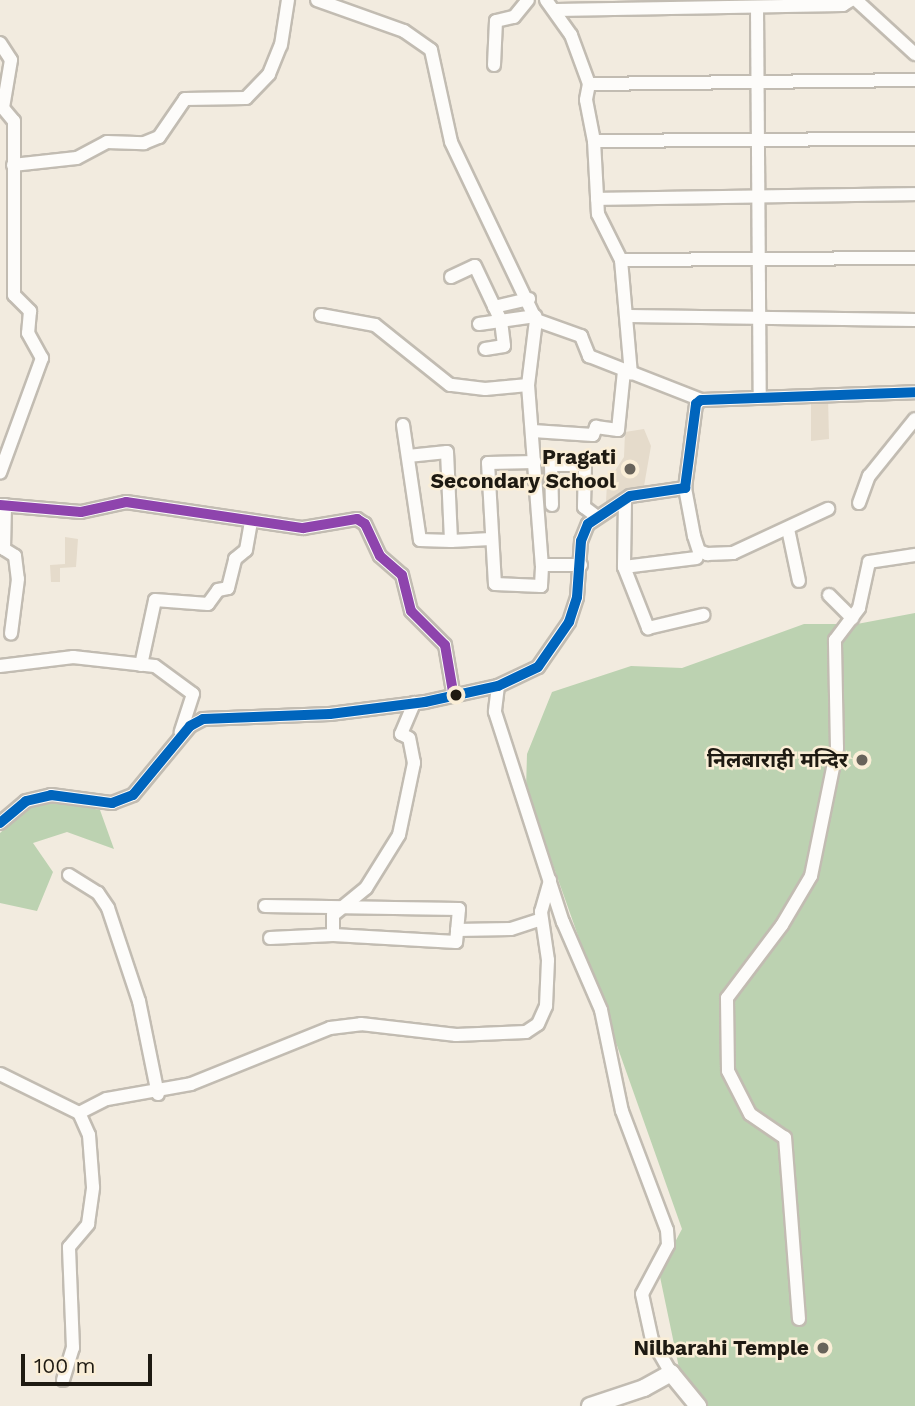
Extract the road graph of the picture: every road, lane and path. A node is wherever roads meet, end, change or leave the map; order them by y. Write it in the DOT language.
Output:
graph roads {
  1 [pos="288,0"];
  2 [pos="317,0"];
  3 [pos="528,0"];
  4 [pos="546,0"];
  5 [pos="854,0"];
  6 [pos="757,8"];
  7 [pos="556,10"];
  8 [pos="0,43"];
  9 [pos="915,54"];
  10 [pos="494,65"];
  11 [pos="915,80"];
  12 [pos="757,81"];
  13 [pos="589,84"];
  14 [pos="758,139"];
  15 [pos="915,139"];
  16 [pos="594,141"];
  17 [pos="13,165"];
  18 [pos="915,194"];
  19 [pos="756,196"];
  20 [pos="597,199"];
  21 [pos="915,258"];
  22 [pos="758,259"];
  23 [pos="621,260"];
  24 [pos="451,277"];
  25 [pos="529,299"];
  26 [pos="494,307"];
  27 [pos="321,316"];
  28 [pos="629,316"];
  29 [pos="759,317"];
  30 [pos="536,318"];
  31 [pos="915,320"];
  32 [pos="500,321"];
  33 [pos="479,324"];
  34 [pos="485,349"];
  35 [pos="628,372"];
  36 [pos="528,385"];
  37 [pos="915,393"];
  38 [pos="760,397"];
  39 [pos="701,400"];
  40 [pos="915,419"];
  41 [pos="403,425"];
  42 [pos="533,431"];
  43 [pos="408,456"];
  44 [pos="535,463"];
  45 [pos="551,465"];
  46 [pos="0,473"];
  47 [pos="685,488"];
  48 [pos="625,501"];
  49 [pos="859,503"];
  50 [pos="2,504"];
  51 [pos="552,505"];
  52 [pos="828,509"];
  53 [pos="596,516"];
  54 [pos="251,522"];
  55 [pos="788,529"];
  56 [pos="491,539"];
  57 [pos="451,541"];
  58 [pos="915,555"];
  59 [pos="696,558"];
  60 [pos="542,565"];
  61 [pos="581,565"];
  62 [pos="624,567"];
  63 [pos="799,581"];
  64 [pos="829,595"];
  65 [pos="703,615"];
  66 [pos="852,618"];
  67 [pos="11,634"];
  68 [pos="1,662"];
  69 [pos="141,665"];
  70 [pos="498,686"];
  71 [pos="453,692"];
  72 [pos="414,703"];
  73 [pos="182,736"];
  74 [pos="0,823"];
  75 [pos="69,875"];
  76 [pos="550,880"];
  77 [pos="347,905"];
  78 [pos="265,906"];
  79 [pos="541,919"];
  80 [pos="457,930"];
  81 [pos="333,935"];
  82 [pos="270,938"];
  83 [pos="0,1074"];
  84 [pos="158,1094"];
  85 [pos="79,1113"];
  86 [pos="799,1320"];
  87 [pos="671,1373"];
  88 [pos="62,1380"];
  89 [pos="590,1406"];
  90 [pos="698,1406"];
  1 -- 17 [label="street"];
  2 -- 25 [label="street"];
  3 -- 10 [label="street"];
  4 -- 7 [label="street"];
  5 -- 6 [label="street"];
  5 -- 9 [label="street"];
  6 -- 7 [label="street"];
  6 -- 12 [label="street"];
  7 -- 13 [label="street"];
  8 -- 17 [label="street"];
  11 -- 12 [label="street"];
  12 -- 13 [label="street"];
  12 -- 14 [label="street"];
  13 -- 16 [label="street"];
  14 -- 15 [label="street"];
  14 -- 16 [label="street"];
  14 -- 19 [label="street"];
  16 -- 20 [label="street"];
  17 -- 46 [label="street"];
  18 -- 19 [label="street"];
  19 -- 20 [label="street"];
  19 -- 22 [label="street"];
  20 -- 23 [label="street"];
  21 -- 22 [label="street"];
  22 -- 23 [label="street"];
  22 -- 29 [label="street"];
  23 -- 28 [label="street"];
  24 -- 26 [label="street"];
  25 -- 26 [label="street"];
  25 -- 30 [label="street"];
  26 -- 32 [label="street"];
  27 -- 36 [label="street"];
  28 -- 29 [label="street"];
  28 -- 35 [label="street"];
  29 -- 31 [label="street"];
  29 -- 38 [label="street"];
  30 -- 32 [label="street"];
  30 -- 35 [label="street"];
  30 -- 36 [label="street"];
  32 -- 33 [label="street"];
  32 -- 34 [label="street"];
  35 -- 39 [label="street"];
  35 -- 42 [label="street"];
  36 -- 42 [label="street"];
  37 -- 38 [label="street"];
  38 -- 39 [label="street"];
  39 -- 47 [label="street"];
  40 -- 49 [label="street"];
  41 -- 43 [label="street"];
  42 -- 44 [label="street"];
  43 -- 57 [label="street"];
  43 -- 57 [label="street"];
  44 -- 45 [label="street"];
  44 -- 56 [label="street"];
  44 -- 60 [label="street"];
  45 -- 51 [label="street"];
  45 -- 53 [label="street"];
  47 -- 53 [label="street"];
  47 -- 55 [label="street"];
  48 -- 62 [label="street"];
  50 -- 54 [label="street"];
  50 -- 67 [label="street"];
  52 -- 55 [label="street"];
  53 -- 61 [label="street"];
  54 -- 69 [label="street"];
  54 -- 71 [label="street"];
  55 -- 63 [label="street"];
  56 -- 57 [label="street"];
  56 -- 60 [label="street"];
  58 -- 66 [label="street"];
  59 -- 62 [label="street"];
  60 -- 61 [label="street"];
  61 -- 70 [label="street"];
  62 -- 65 [label="street"];
  64 -- 66 [label="street"];
  66 -- 86 [label="street"];
  68 -- 69 [label="street"];
  69 -- 73 [label="street"];
  70 -- 71 [label="street"];
  70 -- 76 [label="street"];
  71 -- 72 [label="street"];
  72 -- 73 [label="street"];
  72 -- 77 [label="street"];
  73 -- 74 [label="street"];
  75 -- 84 [label="street"];
  76 -- 79 [label="street"];
  76 -- 87 [label="street"];
  77 -- 78 [label="street"];
  77 -- 80 [label="street"];
  77 -- 81 [label="street"];
  79 -- 80 [label="street"];
  79 -- 84 [label="street"];
  80 -- 81 [label="street"];
  81 -- 82 [label="street"];
  83 -- 85 [label="street"];
  84 -- 85 [label="street"];
  85 -- 88 [label="street"];
  87 -- 89 [label="main road"];
  87 -- 90 [label="main road"];
}
